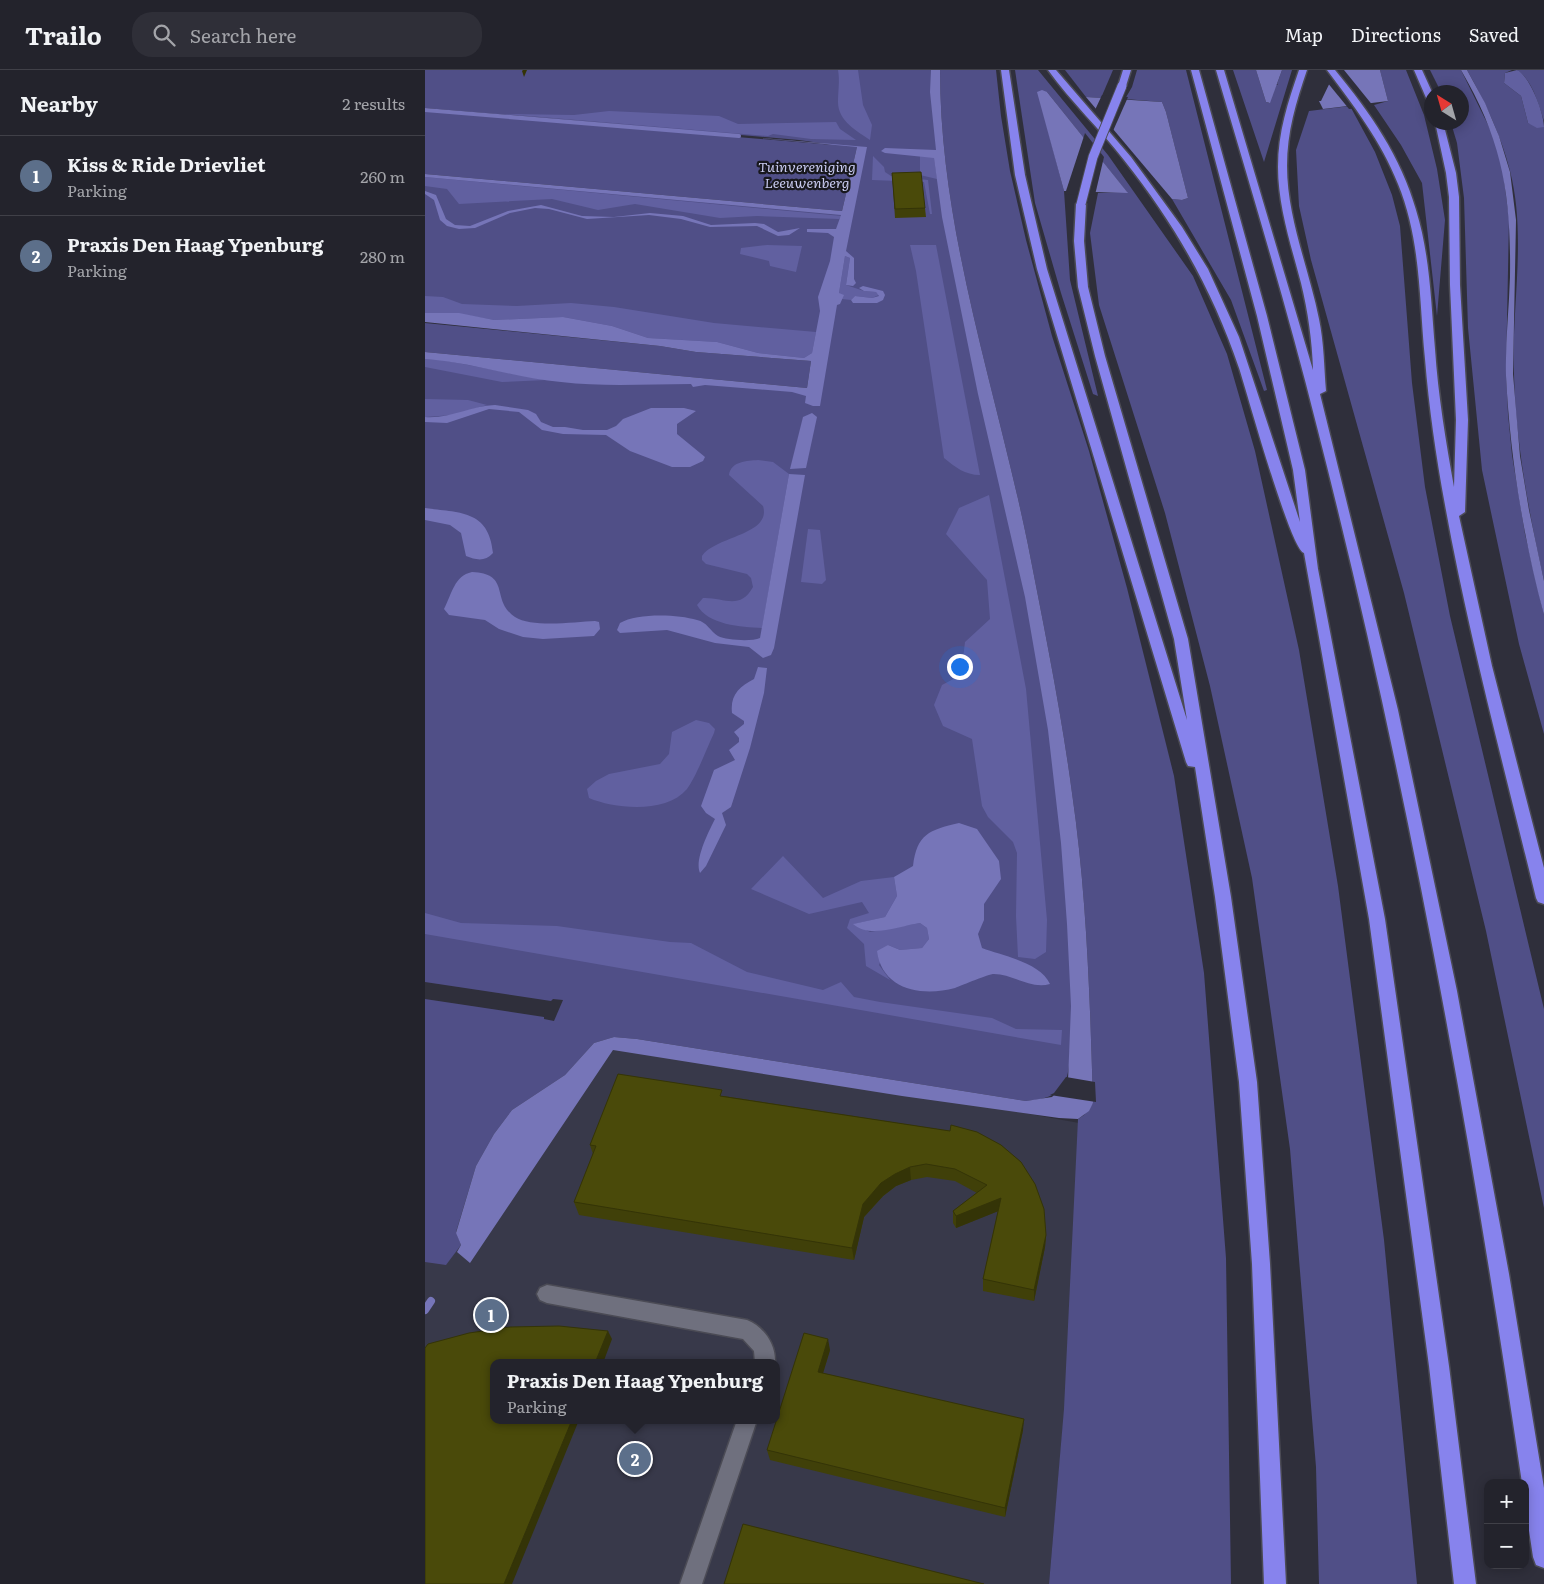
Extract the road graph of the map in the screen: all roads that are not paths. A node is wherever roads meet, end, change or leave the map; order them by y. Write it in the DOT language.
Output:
graph roads {
  1 [pos="1005,70"];
  2 [pos="1052,70"];
  3 [pos="1127,70"];
  4 [pos="1195,70"];
  5 [pos="1220,70"];
  6 [pos="1303,70"];
  7 [pos="1331,70"];
  8 [pos="1418,70"];
  9 [pos="1424,85"];
  10 [pos="1441,130"];
  11 [pos="1324,428"];
  12 [pos="1458,539"];
  13 [pos="1312,569"];
  14 [pos="1209,816"];
  15 [pos="1544,898"];
  16 [pos="547,1294"];
  17 [pos="765,1359"];
  18 [pos="746,1424"];
  19 [pos="1544,1558"];
  20 [pos="691,1584"];
  21 [pos="1275,1584"];
  22 [pos="1465,1584"];
  1 -- 14 [label="highway"];
  2 -- 13 [label="highway"];
  3 -- 14 [label="highway, bridge"];
  4 -- 13 [label="highway"];
  5 -- 11 [label="highway"];
  6 -- 11 [label="highway"];
  7 -- 12 [label="highway"];
  8 -- 9 [label="highway"];
  10 -- 12 [label="highway"];
  11 -- 19 [label="highway"];
  12 -- 15 [label="highway"];
  13 -- 22 [label="highway"];
  14 -- 21 [label="highway"];
  16 -- 17 [label="street"];
  18 -- 20 [label="street"];
}
